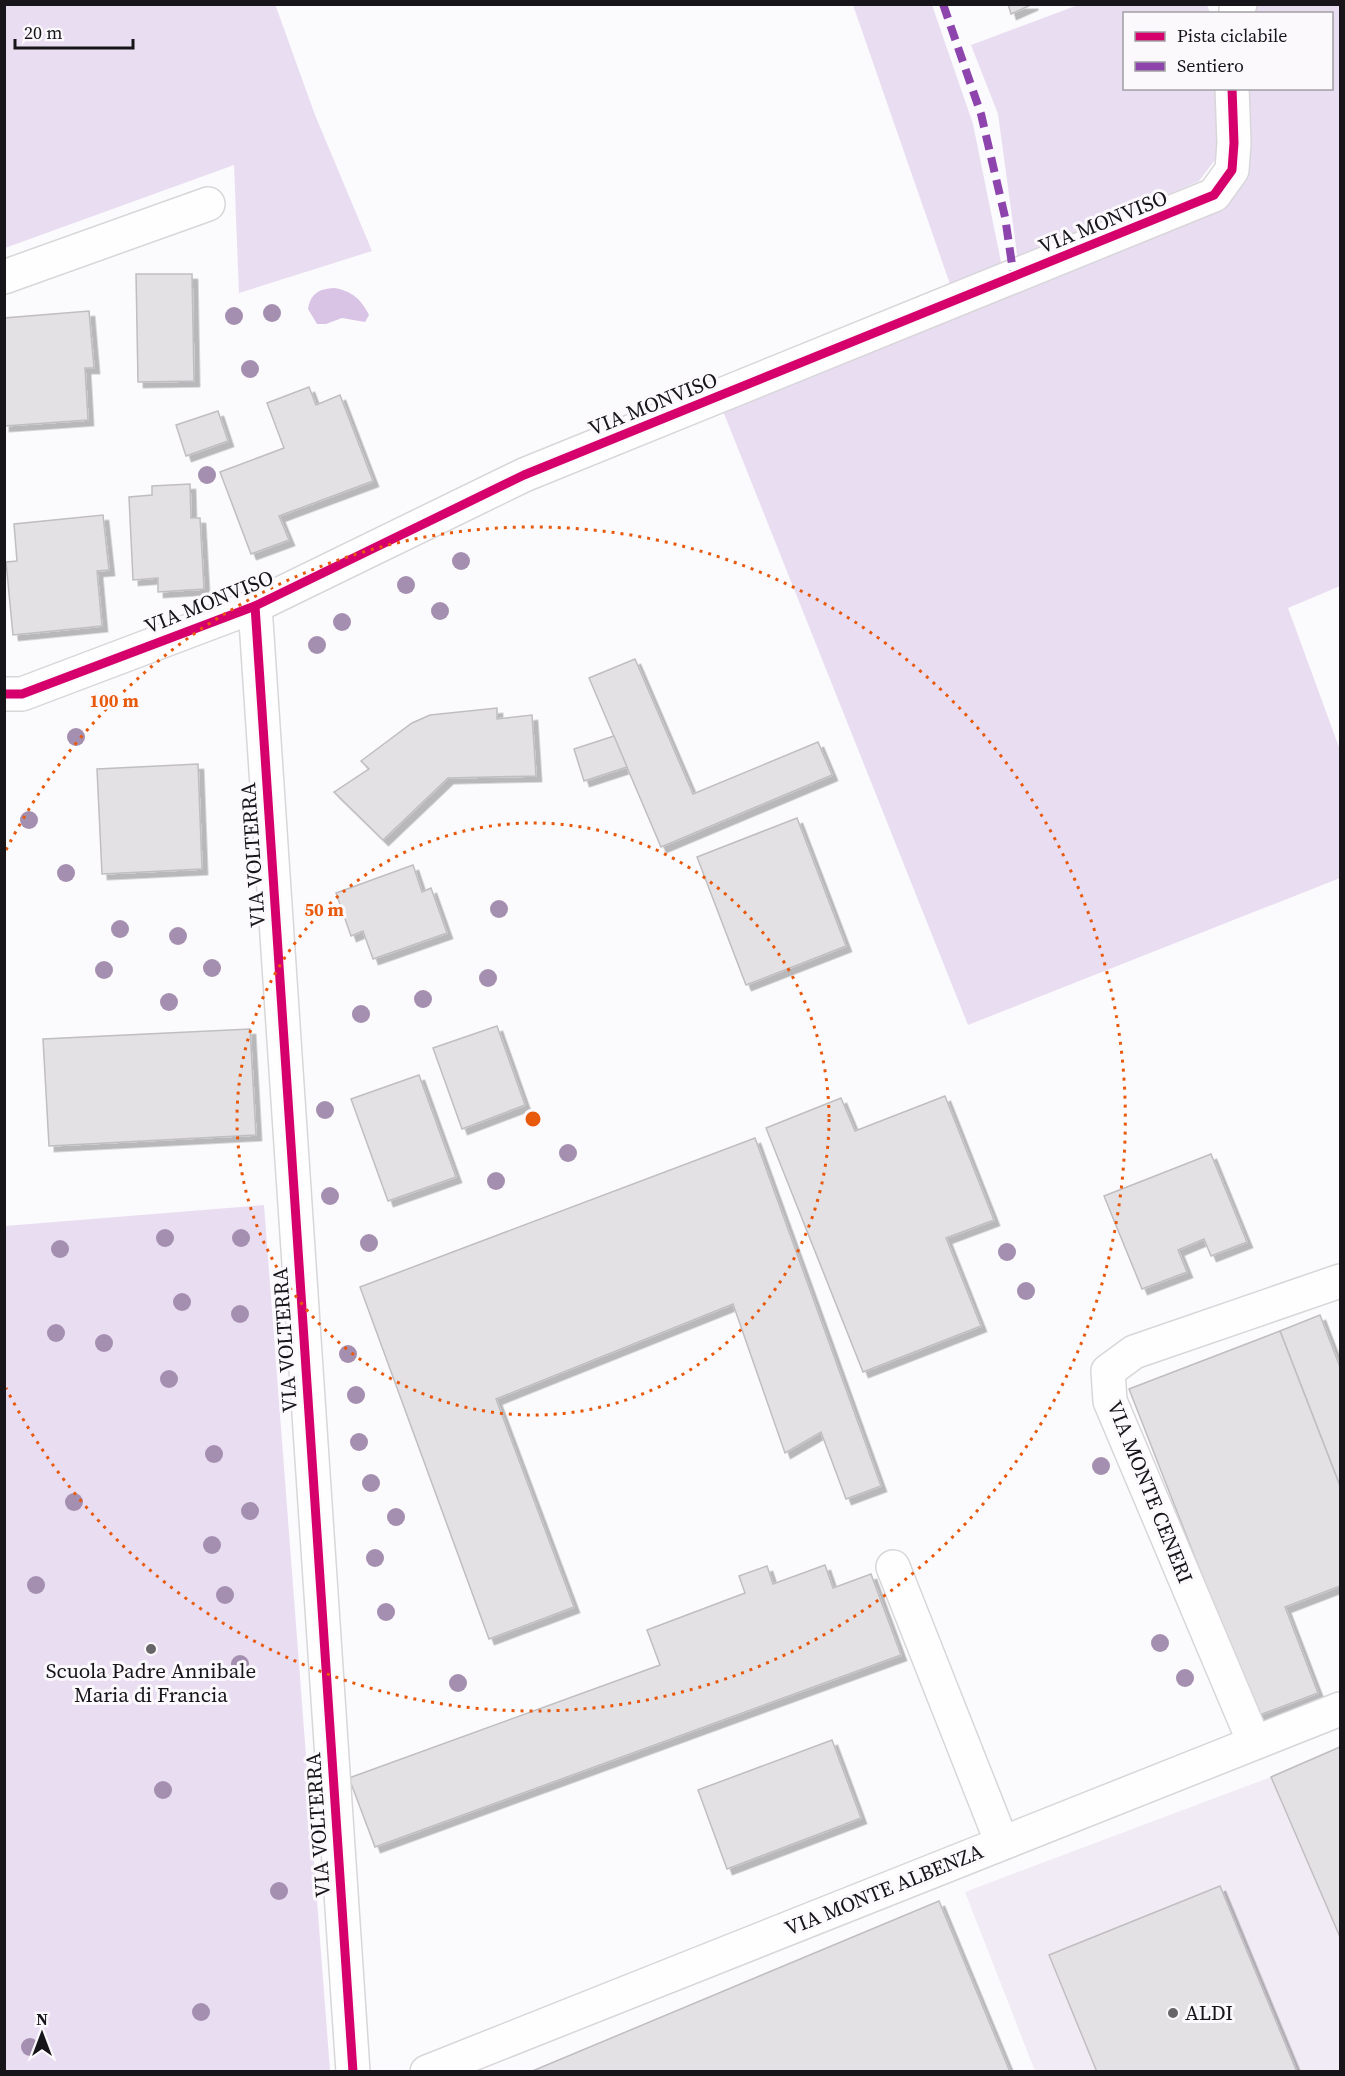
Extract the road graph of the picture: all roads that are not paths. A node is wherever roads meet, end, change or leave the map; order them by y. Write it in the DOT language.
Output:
graph roads {
  1 [pos="1232,90"];
  2 [pos="208,204"];
  3 [pos="4,277"];
  4 [pos="255,606"];
  5 [pos="4,694"];
  6 [pos="1341,1281"];
  7 [pos="893,1567"];
  8 [pos="1341,1709"];
  9 [pos="1254,1742"];
  10 [pos="1002,1843"];
  11 [pos="353,2072"];
  12 [pos="427,2072"];
  1 -- 4 [label="street, VIA MONVISO"];
  2 -- 3 [label="street"];
  4 -- 5 [label="street, VIA MONVISO"];
  4 -- 11 [label="street, VIA VOLTERRA"];
  6 -- 9 [label="street, VIA MONTE CENERI"];
  7 -- 10 [label="street"];
  8 -- 9 [label="street, VIA MONTE ALBENZA"];
  9 -- 10 [label="street, VIA MONTE ALBENZA"];
  10 -- 12 [label="street, VIA MONTE ALBENZA"];
}
